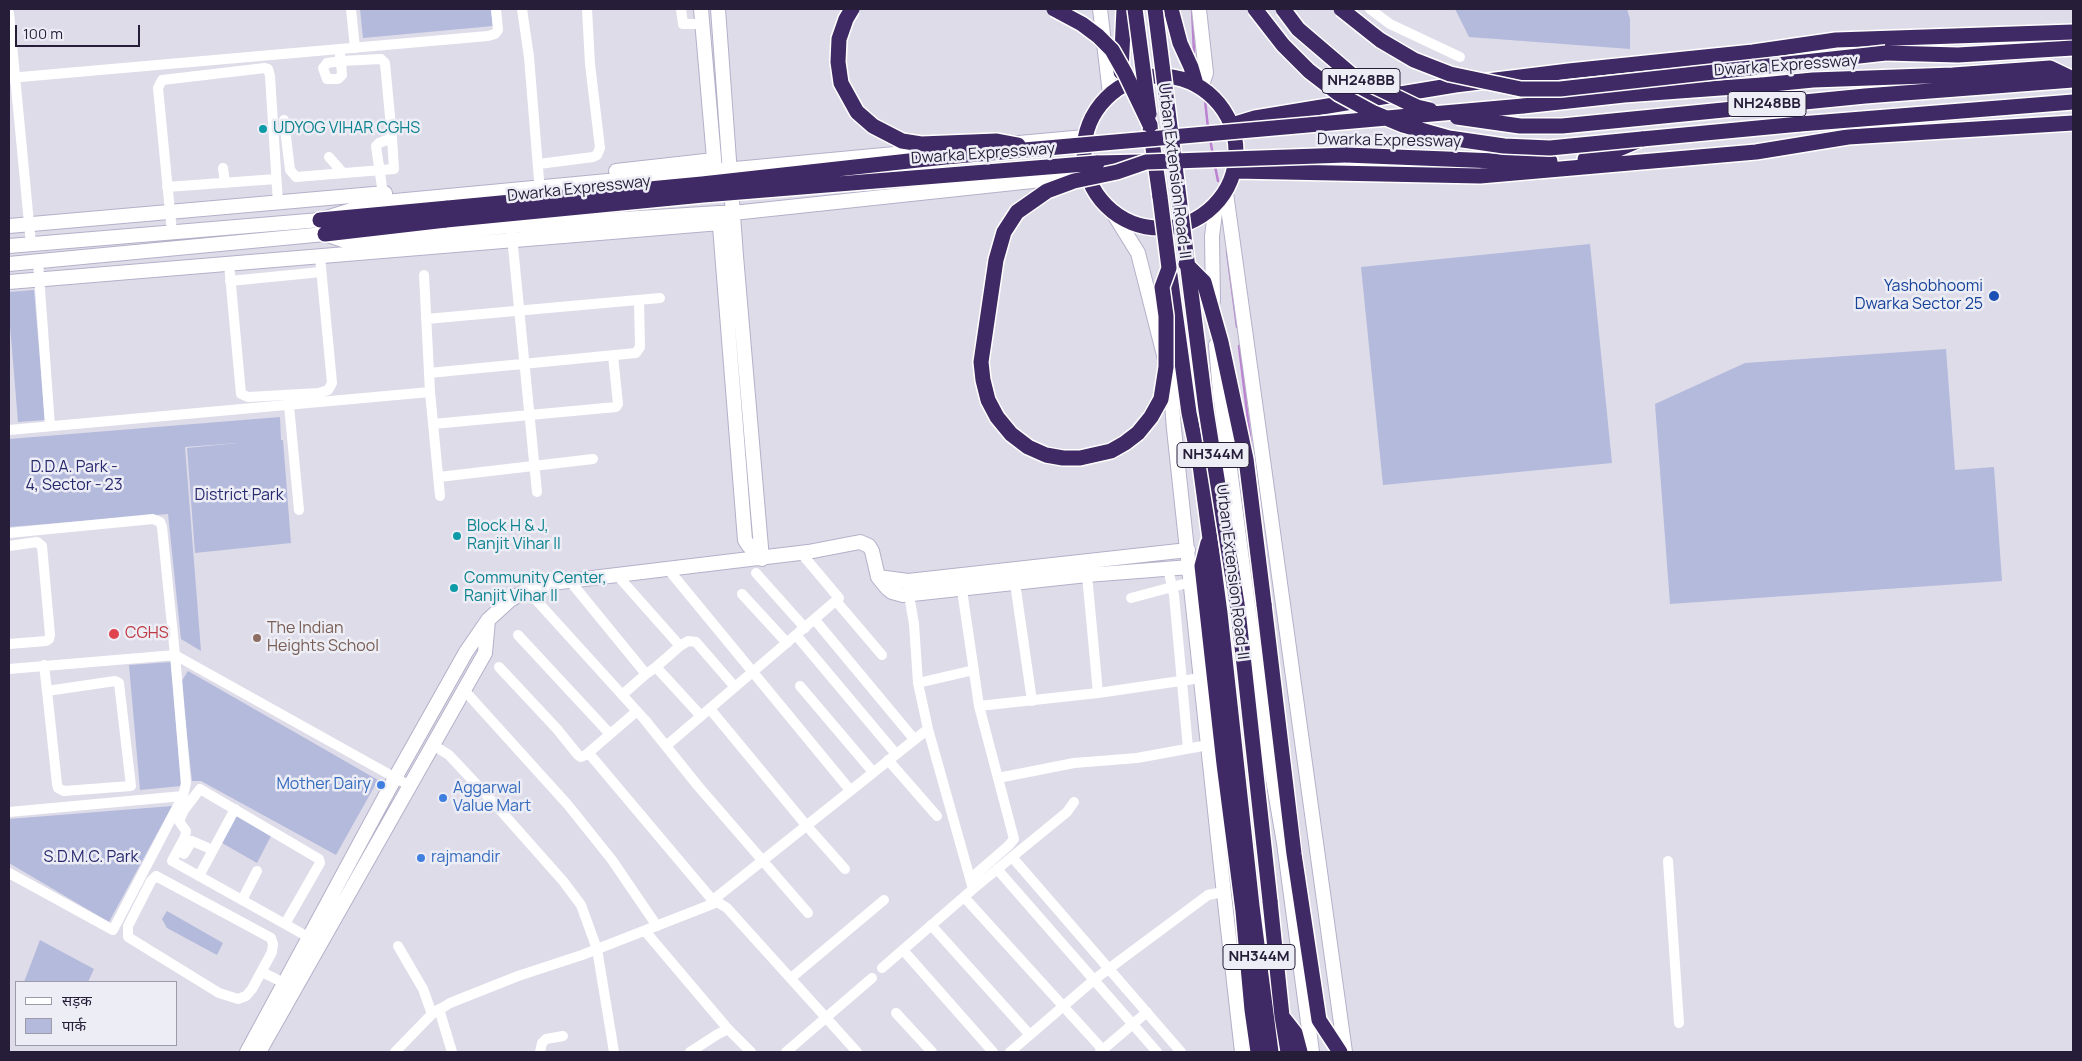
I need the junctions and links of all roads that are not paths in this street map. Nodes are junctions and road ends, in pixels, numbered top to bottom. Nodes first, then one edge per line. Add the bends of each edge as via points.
1 (351, 9) edge
2 (496, 9) edge
3 (522, 9) edge
4 (587, 9) edge
5 (680, 9) edge
6 (701, 9) edge
7 (718, 9) edge
8 (852, 9) edge
9 (1054, 9) edge
10 (1100, 9) edge
11 (1132, 9) edge
12 (1155, 9) edge
13 (1171, 9) edge
14 (1199, 9) edge
15 (1255, 9) edge
16 (1283, 9) edge
17 (1341, 9) edge
18 (1370, 9) edge
19 (9, 12) edge
20 (702, 24) junction
21 (2073, 32) edge
22 (355, 48) junction
23 (2073, 48) edge
24 (340, 49) junction
25 (1460, 57) dead end
26 (12, 78) edge
27 (2073, 80) edge
28 (1199, 86) junction
29 (1115, 90) junction
30 (2073, 102) edge
31 (284, 120) dead end
32 (2073, 123) edge
33 (1150, 125) junction
34 (1232, 125) junction
35 (1085, 137) junction
36 (392, 138) junction
37 (1642, 140) junction
38 (1032, 148) junction
39 (329, 157) dead end
40 (1146, 162) junction
41 (539, 164) junction
42 (715, 166) junction
43 (223, 168) dead end
44 (731, 169) junction
45 (379, 170) junction
46 (1235, 171) junction
47 (343, 173) junction
48 (1087, 175) junction
49 (276, 179) junction
50 (539, 180) junction
51 (225, 183) junction
52 (167, 187) junction
53 (1226, 193) junction
54 (382, 194) junction
55 (278, 203) junction
56 (1216, 205) junction
57 (1112, 211) junction
58 (169, 212) junction
59 (447, 214) junction
60 (724, 216) junction
61 (29, 224) junction
62 (9, 226) edge
63 (511, 226) junction
64 (323, 227) junction
65 (172, 232) junction
66 (513, 242) junction
67 (31, 244) junction
68 (9, 246) edge
69 (736, 256) junction
70 (320, 257) junction
71 (721, 257) junction
72 (38, 262) junction
73 (9, 264) edge
74 (229, 264) junction
75 (1186, 264) junction
76 (1169, 268) junction
77 (322, 272) junction
78 (424, 275) dead end
79 (40, 279) junction
80 (230, 281) junction
81 (9, 282) edge
82 (660, 298) dead end
83 (639, 300) junction
84 (520, 310) junction
85 (426, 319) junction
86 (613, 356) junction
87 (525, 363) junction
88 (429, 373) junction
89 (430, 392) junction
90 (289, 406) junction
91 (530, 414) junction
92 (433, 424) junction
93 (50, 426) junction
94 (9, 430) edge
95 (594, 459) dead end
96 (534, 466) junction
97 (439, 477) junction
98 (537, 492) dead end
99 (440, 496) dead end
100 (299, 510) dead end
101 (9, 533) edge
102 (1210, 536) junction
103 (9, 546) edge
104 (1188, 550) junction
105 (801, 553) junction
106 (762, 559) junction
107 (1190, 567) junction
108 (668, 569) junction
109 (1168, 569) junction
110 (756, 573) dead end
111 (617, 574) junction
112 (1087, 576) junction
113 (878, 577) junction
114 (570, 581) junction
115 (906, 581) junction
116 (1191, 582) junction
117 (1015, 583) junction
118 (1173, 587) junction
119 (527, 590) junction
120 (962, 590) junction
121 (742, 594) dead end
122 (910, 595) junction
123 (1131, 598) dead end
124 (836, 601) junction
125 (488, 620) junction
126 (815, 620) junction
127 (806, 628) junction
128 (518, 635) dead end
129 (796, 635) junction
130 (787, 643) junction
131 (9, 644) edge
132 (680, 646) junction
133 (175, 655) junction
134 (882, 655) dead end
135 (44, 666) junction
136 (656, 667) junction
137 (9, 668) edge
138 (500, 668) dead end
139 (974, 670) junction
140 (752, 671) junction
141 (646, 674) junction
142 (1201, 678) junction
143 (1183, 681) junction
144 (918, 683) junction
145 (800, 686) dead end
146 (735, 687) junction
147 (464, 690) junction
148 (46, 691) junction
149 (1098, 693) junction
150 (622, 695) junction
151 (1032, 701) junction
152 (979, 706) junction
153 (710, 709) junction
154 (637, 711) junction
155 (701, 716) junction
156 (928, 729) junction
157 (610, 734) junction
158 (914, 739) junction
159 (434, 745) junction
160 (1208, 745) junction
161 (666, 746) junction
162 (1188, 748) junction
163 (587, 754) junction
164 (892, 757) junction
165 (873, 772) junction
166 (395, 778) junction
167 (998, 778) junction
168 (410, 786) junction
169 (850, 790) junction
170 (183, 796) junction
171 (1074, 802) dead end
172 (235, 809) junction
173 (9, 812) edge
174 (937, 816) dead end
175 (806, 826) junction
176 (213, 850) junction
177 (1012, 857) junction
178 (762, 861) junction
179 (1668, 861) dead end
180 (178, 864) junction
181 (845, 869) dead end
182 (997, 869) junction
183 (257, 871) dead end
184 (9, 873) edge
185 (199, 876) junction
186 (971, 884) junction
187 (1223, 892) junction
188 (964, 897) junction
189 (242, 900) junction
190 (884, 900) dead end
191 (714, 901) junction
192 (808, 913) dead end
193 (285, 924) junction
194 (657, 926) junction
195 (931, 926) junction
196 (645, 930) junction
197 (308, 937) junction
198 (398, 946) dead end
199 (597, 949) junction
200 (903, 950) junction
201 (882, 968) dead end
202 (1109, 970) junction
203 (262, 972) junction
204 (791, 978) junction
205 (872, 978) dead end
206 (1095, 979) junction
207 (284, 983) junction
208 (1064, 1006) junction
209 (436, 1011) junction
210 (1147, 1012) junction
211 (896, 1014) dead end
212 (1282, 1016) junction
213 (826, 1017) junction
214 (1679, 1023) dead end
215 (1132, 1024) junction
216 (728, 1029) junction
217 (1030, 1035) junction
218 (563, 1036) dead end
219 (1102, 1051) edge
220 (247, 1052) edge
221 (259, 1052) edge
222 (394, 1052) edge
223 (452, 1052) edge
224 (540, 1052) edge
225 (614, 1052) edge
226 (690, 1052) edge
227 (751, 1052) edge
228 (786, 1052) edge
229 (857, 1052) edge
230 (932, 1052) edge
231 (993, 1052) edge
232 (1010, 1052) edge
233 (1157, 1052) edge
234 (1181, 1052) edge
235 (1242, 1052) edge
236 (1258, 1052) edge
237 (1272, 1052) edge
238 (1288, 1052) edge
239 (1300, 1052) edge
240 (1312, 1052) edge
241 (1340, 1052) edge
242 (1345, 1052) edge

1 - 22 street
2 - 22 street via 498,30 492,36
3 - 41 street
4 - 41 street via 600,148 593,157
5 - 20 street via 683,24
6 - 20 street
7 - 44 street
8 - 38 highway, bridge via 838,39 841,83 857,112 872,126 902,141 922,144 997,141
9 - 33 highway, bridge via 1082,24 1112,50
10 - 29 street
11 - 29 highway
11 - 33 highway, Urban Extension Road-II / NH344M, bridge
12 - 75 highway, Urban Extension Road-II / NH344M, bridge
13 - 28 highway via 1180,43
14 - 28 street via 1206,73
15 - 37 highway, Dwarka Expressway / NH248BB, bridge via 1308,71 1339,94 1403,125 1450,138 1504,146 1550,148
16 - 27 highway, Dwarka Expressway / NH248BB, bridge via 1324,54 1353,76 1383,92 1426,110 1520,126 1562,126 1788,102
17 - 23 highway, bridge via 1380,40 1414,60 1450,74 1521,89 1560,89 1886,52 1958,55
18 - 25 street via 1390,24
19 - 26 street
20 - 42 street
21 - 34 highway via 1836,40 1455,85
22 - 24 street
24 - 26 street
24 - 36 street via 341,61 384,60
26 - 61 street
27 - 38 highway, Dwarka Expressway, bridge via 2050,68 1813,80
28 - 29 highway via 1179,77 1159,75 1139,78
28 - 34 highway via 1224,109
29 - 35 highway via 1098,106
30 - 37 highway, Dwarka Expressway / NH248BB, bridge
31 - 47 street via 290,170 296,177
32 - 46 highway via 1848,137 1756,152 1480,176
33 - 76 highway, Urban Extension Road-II / NH344M, bridge
34 - 46 highway via 1237,148
35 - 44 street
35 - 48 highway
36 - 45 street via 376,146
36 - 45 street via 394,169
37 - 40 highway, Dwarka Expressway, bridge via 1595,159 1578,160 1496,161 1346,155
38 - 59 highway, Dwarka Expressway, bridge
39 - 47 street
40 - 59 highway, Dwarka Expressway, bridge via 996,170
40 - 76 highway, bridge via 1047,191 1017,212 1004,232 996,260 981,362 988,400 1011,434 1046,455 1080,458 1111,451 1138,433 1161,399 1166,367 1166,316 1162,287
41 - 50 street
42 - 44 street
42 - 50 street
42 - 60 street
42 - 64 street via 374,203
43 - 51 street
44 - 60 street
45 - 47 street
45 - 54 street
46 - 53 highway
48 - 57 highway via 1097,195
48 - 60 street
49 - 51 street
49 - 52 street via 270,76 265,68 162,80 159,83
49 - 55 street
50 - 54 street
51 - 52 street
52 - 58 street
53 - 56 highway
53 - 242 street
54 - 55 street
55 - 58 street
56 - 57 highway via 1203,216 1170,228 1151,228 1130,222
56 - 240 street via 1212,287 1220,393 1264,727 1284,843
57 - 104 street via 1138,253 1170,379
58 - 61 street
58 - 65 street
59 - 64 highway, Dwarka Expressway
60 - 63 street
60 - 66 street
60 - 69 street
60 - 71 street
61 - 62 street
61 - 67 street
63 - 64 street via 345,241
63 - 66 street
64 - 65 street
64 - 72 street
65 - 67 street
66 - 70 street
66 - 84 street
67 - 68 street
69 - 71 street
69 - 106 street
70 - 74 street
70 - 77 street
71 - 106 street via 745,540
72 - 73 street
72 - 79 street
74 - 79 street
74 - 80 street
75 - 212 highway, Urban Extension Road-II / NH344M, bridge via 1238,610
75 - 241 highway, bridge via 1204,282 1221,342 1246,459 1294,854 1319,1020
76 - 102 highway, Urban Extension Road-II / NH344M
77 - 80 street
77 - 80 street via 332,383 328,390 319,393 248,397 241,394
78 - 85 street
79 - 81 street
79 - 93 street
82 - 83 street
83 - 84 street
83 - 86 street via 639,350 633,354
84 - 85 street
84 - 87 street
85 - 88 street
86 - 87 street
86 - 91 street via 616,407
87 - 88 street
87 - 91 street
88 - 89 street
89 - 90 street
89 - 92 street
90 - 93 street
90 - 100 street
91 - 92 street
91 - 96 street
92 - 97 street
93 - 94 street
95 - 96 street
96 - 97 street
96 - 98 street
97 - 99 street
101 - 133 street via 157,520 162,527
102 - 236 highway via 1202,566
102 - 237 highway, Urban Extension Road-II / NH344M
103 - 131 street via 37,542 42,546 50,635 46,641
104 - 107 street
104 - 115 street
105 - 106 street
105 - 113 street via 865,543 872,551
105 - 124 street via 839,598
106 - 108 street
107 - 109 street
107 - 116 street
108 - 111 street
108 - 140 street
109 - 112 street
109 - 118 street
110 - 127 street
111 - 114 street
111 - 132 street
112 - 117 street
112 - 149 street
113 - 115 street
113 - 122 street via 892,592
114 - 119 street
114 - 141 street
115 - 122 street
116 - 118 street
116 - 142 street
117 - 120 street
117 - 151 street
118 - 123 street
118 - 143 street
119 - 125 street
119 - 150 street
120 - 122 street
120 - 139 street
121 - 130 street
122 - 144 street
124 - 126 street
124 - 134 street
125 - 147 street via 485,653
125 - 166 street via 466,652
126 - 127 street
126 - 158 street
127 - 129 street
128 - 157 street
129 - 130 street
129 - 164 street
130 - 140 street
132 - 136 street
132 - 146 street via 688,640 696,642
133 - 135 street
133 - 166 street
133 - 170 street via 186,783
135 - 137 street
135 - 148 street
136 - 141 street
136 - 155 street
138 - 163 street via 578,756
139 - 144 street
139 - 152 street
140 - 146 street
140 - 169 street
141 - 150 street
142 - 143 street
142 - 160 street
143 - 149 street
143 - 162 street
144 - 156 street
145 - 165 street
146 - 153 street
147 - 159 street
147 - 194 street via 568,805 612,860
148 - 148 street via 58,788 64,791 131,786 118,682
149 - 151 street
150 - 154 street
151 - 152 street
152 - 167 street
153 - 155 street
153 - 175 street
154 - 157 street
154 - 161 street
155 - 161 street
156 - 158 street
156 - 186 street
157 - 163 street
158 - 164 street
159 - 168 street
159 - 199 street via 449,756 563,880 581,905
160 - 162 street
160 - 187 street
161 - 178 street
162 - 167 street via 1137,758 1074,763
163 - 191 street
164 - 165 street
164 - 174 street
165 - 169 street
166 - 168 street
166 - 197 street
167 - 186 street via 1014,839
168 - 221 street
169 - 175 street
170 - 173 street
170 - 184 street via 113,930
171 - 177 street
172 - 176 street
172 - 180 street via 200,789 179,821 186,831 172,861
172 - 193 street via 319,859 320,863
175 - 178 street
175 - 181 street
176 - 180 street via 192,841
176 - 185 street
177 - 182 street
177 - 202 street
178 - 191 street
178 - 192 street
179 - 214 street
180 - 185 street
182 - 186 street
182 - 206 street
183 - 189 street
185 - 189 street
186 - 188 street
187 - 202 street via 1208,895
187 - 235 street
188 - 195 street
188 - 208 street
189 - 193 street
190 - 204 street
191 - 194 street
191 - 204 street via 727,908
193 - 197 street
194 - 196 street
195 - 200 street
195 - 217 street
196 - 199 street
196 - 216 street
197 - 207 street
198 - 209 street
199 - 209 street via 462,997
199 - 225 street
200 - 201 street
200 - 231 street
202 - 206 street
202 - 210 street
203 - 203 street via 246,996 229,998 130,939 128,926 154,878 159,877 271,938 272,952
203 - 207 street
204 - 213 street
205 - 213 street
206 - 208 street
206 - 215 street
207 - 220 street
208 - 217 street
208 - 219 street
209 - 222 street
209 - 223 street
210 - 215 street
210 - 234 street
211 - 230 street
212 - 238 highway, Urban Extension Road-II / NH344M
212 - 239 highway via 1295,1034
213 - 228 street
213 - 229 street
215 - 219 street
215 - 233 street
216 - 226 street
216 - 227 street
217 - 232 street
218 - 224 street via 546,1039

